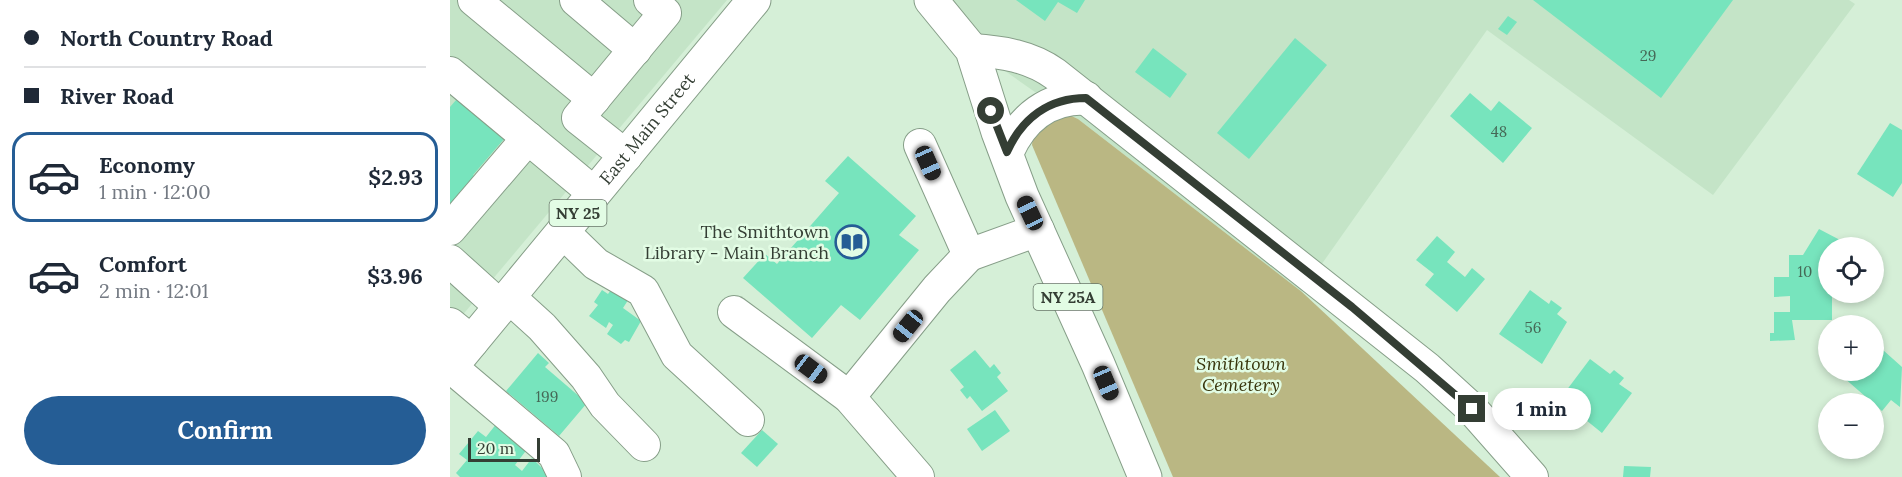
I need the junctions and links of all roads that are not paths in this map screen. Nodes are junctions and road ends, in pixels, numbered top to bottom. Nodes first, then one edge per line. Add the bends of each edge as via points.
1 (474, 0) edge
2 (576, 0) edge
3 (650, 0) edge
4 (754, 0) edge
5 (931, 0) edge
6 (635, 50) junction
7 (972, 50) junction
8 (454, 84) edge
9 (1086, 98) junction
10 (594, 99) junction
11 (528, 138) junction
12 (920, 145) dead end
13 (1007, 152) junction
14 (626, 156) junction
15 (594, 193) junction
16 (450, 229) edge
17 (1038, 230) junction
18 (563, 232) junction
19 (969, 255) junction
20 (450, 261) edge
21 (505, 302) junction
22 (734, 312) dead end
23 (461, 333) edge
24 (450, 367) edge
25 (849, 397) junction
26 (748, 420) dead end
27 (644, 445) dead end
28 (565, 477) edge
29 (918, 477) edge
30 (1145, 477) edge
31 (1532, 477) edge

1 - 10 street
2 - 6 street
3 - 6 street via 665,13
4 - 14 main road, East Main Street / NY 25
5 - 7 main road, NY 25A
6 - 10 street
7 - 9 street via 1012,53 1045,67
7 - 13 main road, NY 25A
8 - 11 street
9 - 13 main road via 1067,98 1048,105 1024,126
9 - 31 street via 1427,368 1472,409
10 - 14 street via 578,118
11 - 15 street
11 - 16 street
12 - 19 street
13 - 17 main road, NY 25A
14 - 15 main road, East Main Street / NY 25
15 - 18 main road, East Main Street / NY 25
17 - 19 street
17 - 30 main road, NY 25A
18 - 21 main road, East Main Street / NY 25
18 - 26 street via 596,264 643,291 677,356
19 - 25 street
20 - 21 street
21 - 23 main road, East Main Street / NY 25
21 - 27 street via 542,327 605,405
22 - 25 street
23 - 24 main road, East Main Street / NY 25
24 - 28 street via 554,454
25 - 29 street

